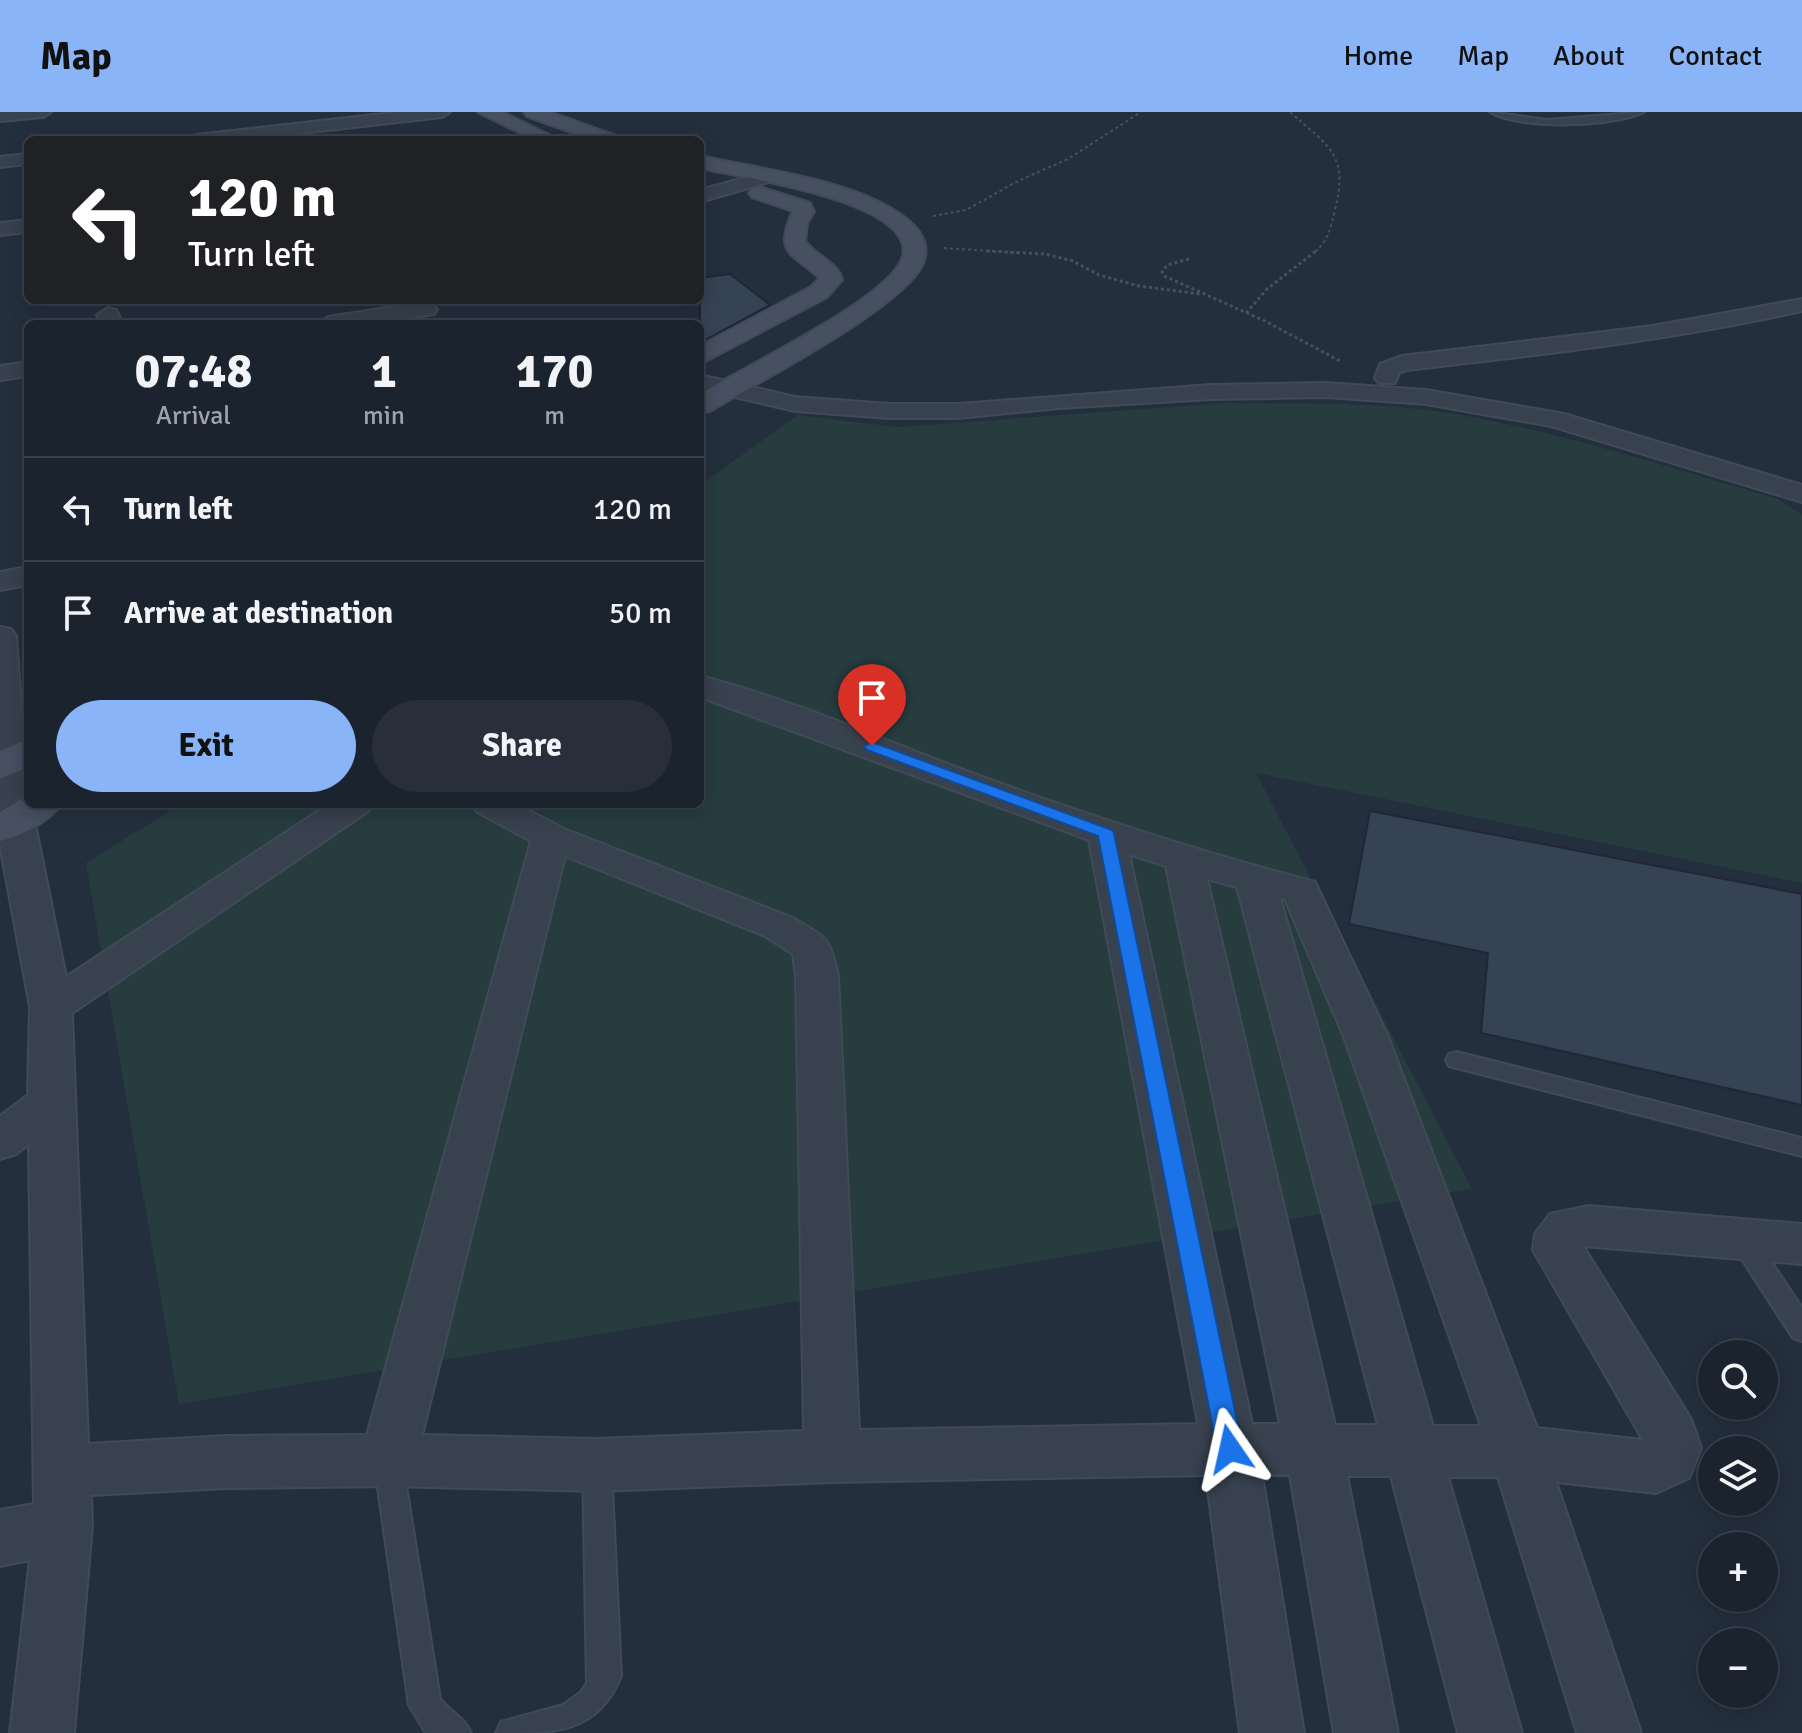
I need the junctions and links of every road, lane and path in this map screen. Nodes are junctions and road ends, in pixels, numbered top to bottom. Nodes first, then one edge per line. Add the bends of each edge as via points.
1 (442, 112) edge
2 (487, 112) edge
3 (533, 112) edge
4 (1141, 112) edge
5 (1290, 112) edge
6 (1494, 112) edge
7 (1640, 112) edge
8 (0, 116) edge
9 (43, 117) edge
10 (302, 134) edge
11 (203, 136) edge
12 (541, 136) edge
13 (599, 136) edge
14 (24, 159) edge
15 (0, 162) edge
16 (704, 163) edge
17 (766, 177) junction
18 (704, 180) edge
19 (734, 187) junction
20 (704, 195) edge
21 (870, 206) junction
22 (804, 212) junction
23 (894, 219) junction
24 (24, 226) edge
25 (0, 229) edge
26 (915, 248) junction
27 (1189, 259) dead end
28 (1200, 294) junction
29 (1802, 305) edge
30 (428, 311) edge
31 (1246, 313) junction
32 (359, 320) edge
33 (704, 354) edge
34 (24, 370) edge
35 (0, 373) edge
36 (1378, 378) junction
37 (704, 382) edge
38 (736, 382) junction
39 (704, 402) edge
40 (1802, 473) edge
41 (1802, 494) edge
42 (24, 577) edge
43 (0, 581) edge
44 (0, 636) edge
45 (704, 687) edge
46 (13, 760) edge
47 (348, 808) edge
48 (497, 808) edge
49 (18, 818) edge
50 (1106, 833) junction
51 (551, 837) junction
52 (1183, 858) junction
53 (1255, 880) junction
54 (51, 1007) junction
55 (1457, 1060) dead end
56 (51, 1102) junction
57 (0, 1141) edge
58 (1802, 1147) edge
59 (1742, 1238) junction
60 (1802, 1244) edge
61 (1802, 1330) edge
62 (1230, 1449) junction
63 (1410, 1450) junction
64 (1314, 1452) junction
65 (1518, 1452) junction
66 (832, 1456) junction
67 (388, 1460) junction
68 (597, 1465) junction
69 (63, 1499) junction
70 (0, 1538) edge
71 (42, 1733) edge
72 (455, 1733) edge
73 (512, 1733) edge
74 (1272, 1733) edge
75 (1366, 1733) edge
76 (1490, 1733) edge
77 (1609, 1733) edge

1 - 10 street
2 - 12 street
3 - 13 street
4 - 23 path via 1068,159 966,210
5 - 31 path via 1340,164 1340,189 1327,242 1267,289
6 - 7 lane via 1555,123
8 - 9 street
10 - 11 street
14 - 15 street
16 - 17 street
17 - 19 street
17 - 21 street
18 - 19 street
19 - 20 street
19 - 22 street via 797,203
21 - 22 street via 833,204
21 - 23 street
22 - 33 street via 792,237 799,250 831,275 828,286
23 - 26 street
24 - 25 street
26 - 28 path via 1045,254 1151,289
26 - 38 street via 912,265 880,298
27 - 28 path via 1167,265 1162,272
28 - 31 path
29 - 36 street via 1583,342 1402,363
30 - 32 street
31 - 36 path
34 - 35 street
36 - 38 street via 1174,377 910,396
36 - 40 street via 1545,400
37 - 38 street
38 - 39 street
38 - 41 street via 795,404 923,412 1186,393 1393,394 1555,419
42 - 43 street
44 - 46 street
45 - 50 street
46 - 49 street
47 - 54 street
48 - 51 street
49 - 54 street
50 - 52 street
50 - 62 street
51 - 66 street via 779,927 812,948
51 - 67 street
52 - 53 street
52 - 64 street
53 - 63 street
53 - 65 street via 1301,891 1312,910 1366,1037
54 - 56 street
55 - 58 lane
56 - 57 street
56 - 69 street
59 - 60 street
59 - 61 lane
59 - 65 street via 1589,1226 1560,1234 1558,1250 1675,1448 1673,1458 1656,1467
62 - 64 street
62 - 66 street
62 - 74 street
63 - 64 street
63 - 65 street
63 - 76 street
64 - 75 street
65 - 77 street
66 - 68 street
67 - 68 street
67 - 69 street via 226,1462
67 - 72 lane via 425,1705 439,1724
68 - 73 lane via 602,1691 593,1705 572,1719
69 - 70 street
69 - 71 street

